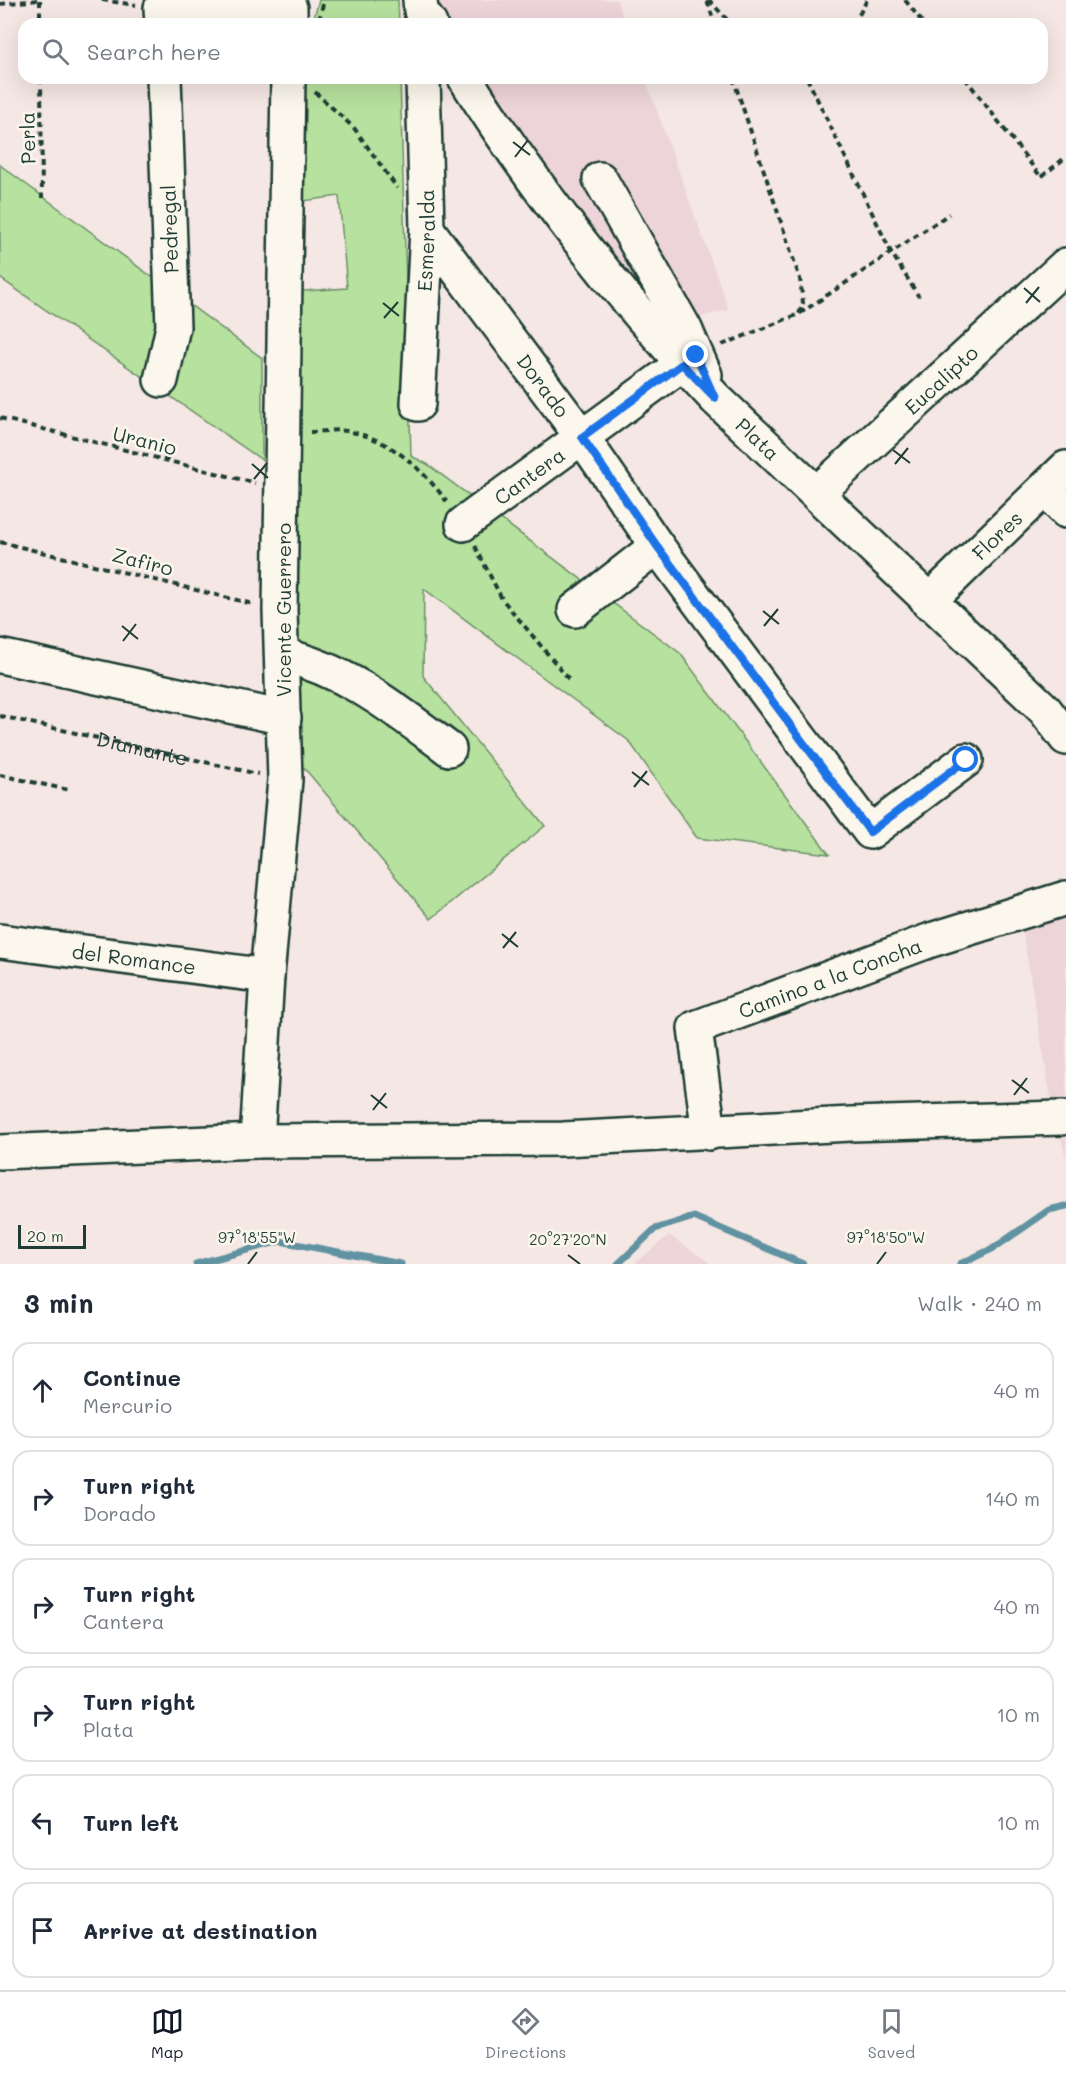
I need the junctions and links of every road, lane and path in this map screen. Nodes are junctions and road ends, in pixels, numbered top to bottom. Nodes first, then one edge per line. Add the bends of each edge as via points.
1 (39, 0) edge
2 (102, 0) edge
3 (324, 0) edge
4 (708, 0) edge
5 (867, 0) edge
6 (905, 0) edge
7 (0, 4) edge
8 (162, 16) edge
9 (40, 18) edge
10 (254, 18) edge
11 (301, 18) edge
12 (713, 18) edge
13 (725, 18) edge
14 (858, 18) edge
15 (919, 18) edge
16 (41, 84) edge
17 (164, 84) edge
18 (288, 84) edge
19 (306, 84) edge
20 (423, 84) edge
21 (469, 84) edge
22 (735, 84) edge
23 (810, 84) edge
24 (970, 84) edge
25 (1066, 157) edge
26 (600, 179) dead end
27 (400, 192) dead end
28 (42, 198) dead end
29 (949, 214) dead end
30 (427, 229) junction
31 (891, 252) junction
32 (1066, 265) edge
33 (920, 297) dead end
34 (800, 314) junction
35 (689, 359) junction
36 (161, 380) dead end
37 (418, 404) dead end
38 (0, 418) edge
39 (582, 437) junction
40 (1059, 489) edge
41 (283, 490) junction
42 (817, 493) junction
43 (464, 524) dead end
44 (0, 542) edge
45 (657, 546) junction
46 (928, 602) junction
47 (280, 610) junction
48 (575, 610) dead end
49 (0, 656) edge
50 (282, 656) junction
51 (0, 716) edge
52 (284, 718) junction
53 (1066, 738) edge
54 (448, 749) dead end
55 (966, 760) dead end
56 (0, 775) edge
57 (285, 780) junction
58 (69, 790) dead end
59 (1066, 898) edge
60 (0, 941) edge
61 (267, 976) junction
62 (1062, 1118) dead end
63 (710, 1133) junction
64 (257, 1141) junction
65 (0, 1152) edge

1 - 7 path
1 - 9 path
2 - 8 path
3 - 11 path
4 - 12 path
4 - 13 path
5 - 14 path
6 - 15 path
8 - 10 street
16 - 28 path, Perla
17 - 36 street, Pedregal via 173,327
18 - 41 street, Vicente Guerrero
19 - 27 path via 354,128
20 - 30 street, Esmeralda
21 - 35 street, Plata via 566,224
22 - 34 path via 800,279
23 - 31 path
24 - 25 path via 1041,177
26 - 35 street via 685,329
29 - 31 path
30 - 37 street, Esmeralda
30 - 39 street, Dorado
31 - 33 path
31 - 34 path
32 - 42 street, Eucalipto
34 - 35 path
35 - 39 street, Cantera
35 - 42 street, Plata via 715,398
38 - 41 path, Uranio
39 - 43 street, Cantera
39 - 45 street, Dorado
40 - 46 street, Flores
41 - 47 street, Vicente Guerrero
42 - 46 street, Plata
44 - 47 path, Zafiro
45 - 48 street
45 - 55 street, Dorado via 870,832
46 - 53 street, Plata via 1045,710
47 - 50 street, Vicente Guerrero
49 - 52 street
50 - 52 street, Vicente Guerrero
50 - 54 street via 312,662 373,692
51 - 57 path, Diamante
52 - 57 street, Vicente Guerrero
56 - 58 path
57 - 61 street, Vicente Guerrero
59 - 63 street, Camino a la Concha via 931,940 695,1028
60 - 61 street, del Romance
61 - 64 street, Vicente Guerrero
62 - 63 street
63 - 64 street via 563,1139
64 - 65 street

